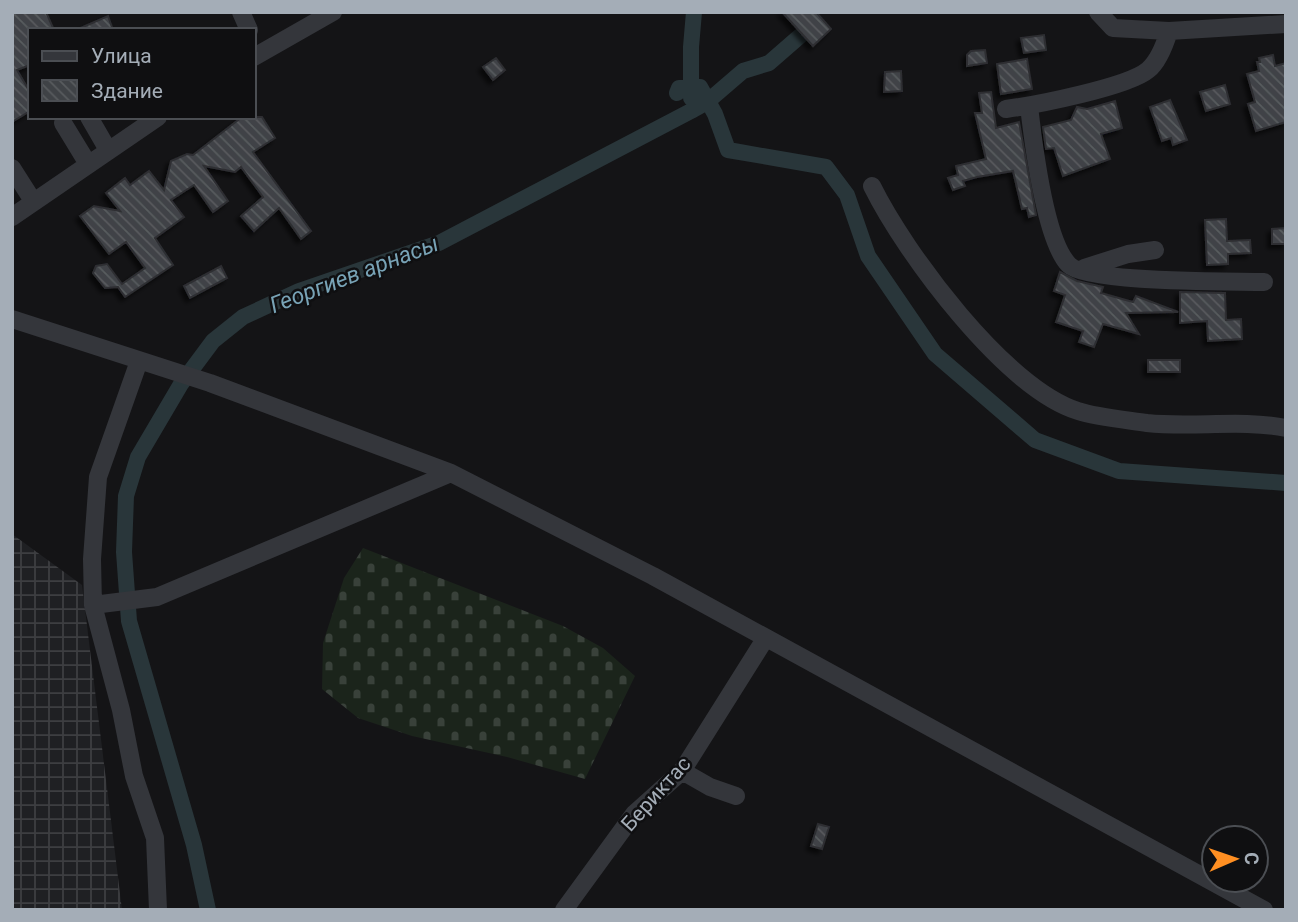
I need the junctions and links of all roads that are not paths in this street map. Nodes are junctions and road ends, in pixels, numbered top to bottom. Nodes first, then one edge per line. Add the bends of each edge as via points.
1 (241, 12) edge
2 (333, 12) edge
3 (1098, 12) edge
4 (1286, 24) edge
5 (249, 28) edge
6 (1169, 31) junction
7 (257, 49) edge
8 (1029, 106) junction
9 (1006, 109) dead end
10 (90, 119) edge
11 (155, 119) edge
12 (63, 123) dead end
13 (108, 150) junction
14 (88, 164) junction
15 (12, 168) edge
16 (873, 186) dead end
17 (33, 201) junction
18 (12, 217) edge
19 (1155, 250) dead end
20 (1074, 268) junction
21 (1264, 282) dead end
22 (13, 319) edge
23 (148, 363) junction
24 (1286, 428) edge
25 (451, 473) junction
26 (97, 604) junction
27 (765, 639) junction
28 (682, 771) junction
29 (736, 796) dead end
30 (158, 910) edge
31 (564, 910) edge
32 (1264, 910) edge

1 - 5 street
2 - 7 street
3 - 6 street via 1113,29
4 - 6 street
6 - 8 street via 1149,69 1128,80
8 - 9 street
8 - 20 street via 1045,202 1061,255
10 - 13 street
11 - 13 street
12 - 14 street
13 - 14 street
14 - 17 street
15 - 17 street
16 - 24 street via 884,210 947,301 1037,390 1078,411 1148,423
17 - 18 street
19 - 20 street
20 - 21 street via 1103,275
22 - 23 street
23 - 25 street
23 - 26 street via 98,477 92,559
25 - 26 street via 157,597
25 - 27 street via 608,552
26 - 30 street via 134,776 155,838
27 - 28 street, Бериктас
27 - 32 street
28 - 29 street
28 - 31 street, Бериктас via 634,814

